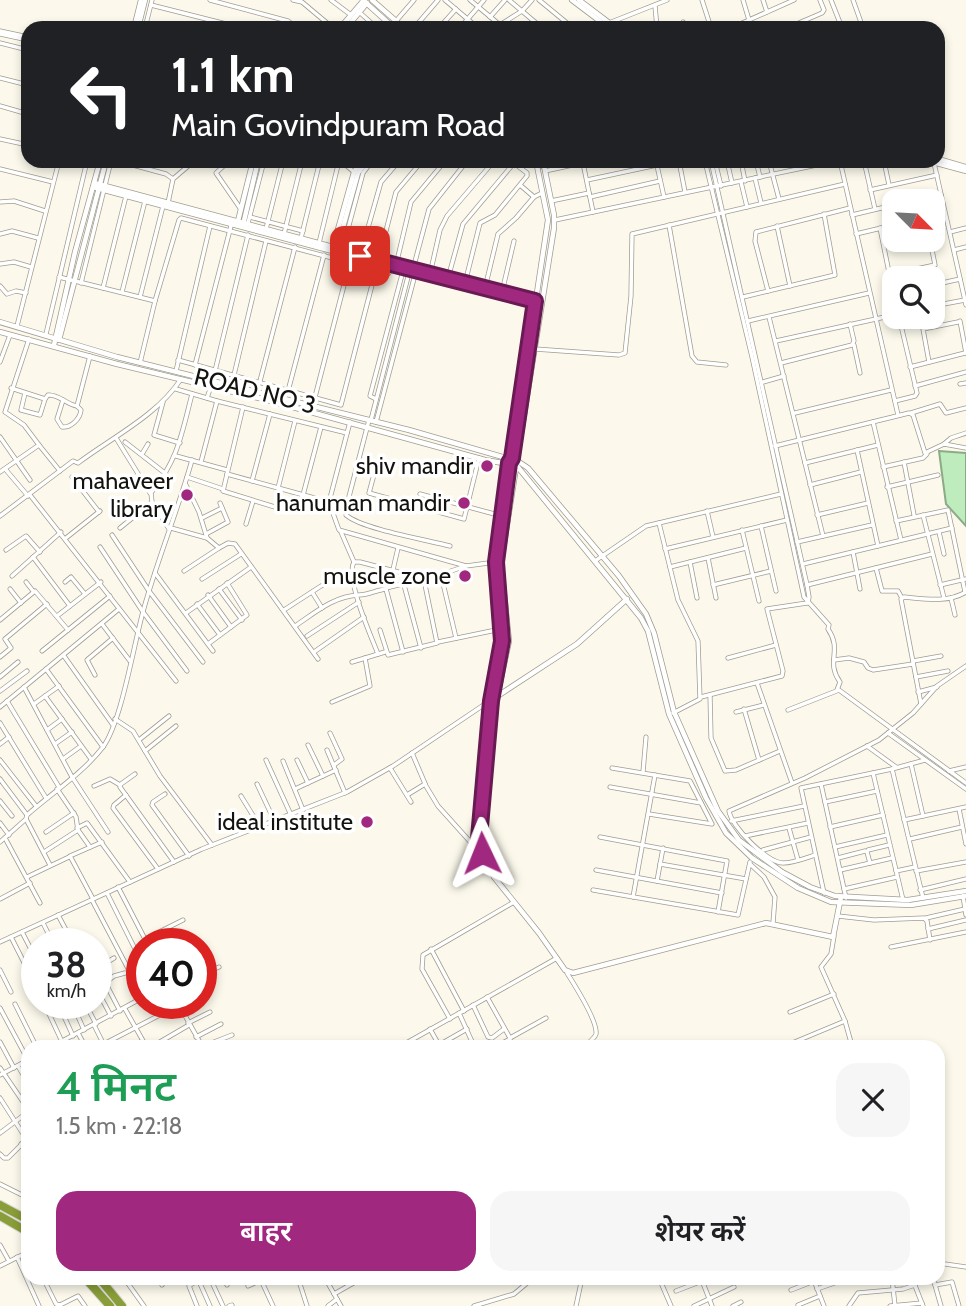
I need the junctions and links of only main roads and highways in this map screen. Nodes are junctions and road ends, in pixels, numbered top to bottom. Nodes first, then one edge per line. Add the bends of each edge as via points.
1 (0, 1205) edge
2 (0, 1216) edge
3 (21, 1216) edge
4 (21, 1228) edge
5 (91, 1285) edge
6 (105, 1285) edge
7 (110, 1306) edge
8 (122, 1306) edge

1 - 3 highway
2 - 4 highway
5 - 7 highway
6 - 8 highway

